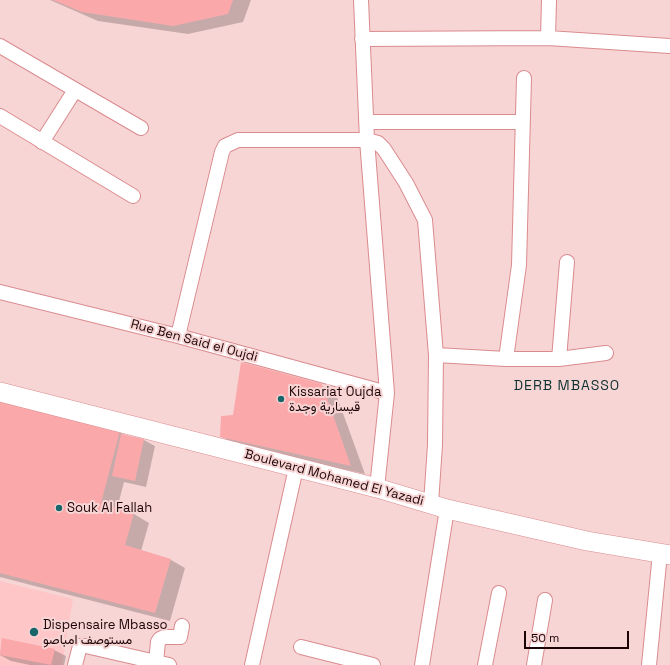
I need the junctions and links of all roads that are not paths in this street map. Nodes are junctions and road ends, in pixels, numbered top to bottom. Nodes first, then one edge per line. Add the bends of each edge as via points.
1 (361, 0) edge
2 (549, 0) edge
3 (548, 38) junction
4 (362, 39) junction
5 (0, 46) edge
6 (670, 46) edge
7 (524, 78) dead end
8 (75, 90) junction
9 (0, 116) edge
10 (367, 122) junction
11 (522, 122) junction
12 (141, 128) dead end
13 (367, 140) junction
14 (42, 142) junction
15 (133, 196) dead end
16 (567, 262) dead end
17 (0, 292) edge
18 (178, 336) junction
19 (606, 353) dead end
20 (436, 355) junction
21 (506, 360) junction
22 (560, 360) junction
23 (0, 392) edge
24 (386, 392) junction
25 (296, 468) junction
26 (377, 488) junction
27 (439, 506) junction
28 (665, 554) edge
29 (499, 593) dead end
30 (545, 600) dead end
31 (182, 626) dead end
32 (301, 647) dead end
33 (163, 664) edge
34 (75, 665) edge
35 (252, 665) edge
36 (373, 665) edge
37 (422, 665) edge
38 (485, 665) edge
39 (534, 665) edge
40 (648, 665) edge

1 - 4 street
2 - 3 street
3 - 4 street
3 - 6 street
4 - 10 street
5 - 8 street
7 - 11 street
8 - 12 street
8 - 14 street
9 - 14 street
10 - 11 street
10 - 13 street
11 - 21 street via 519,265
13 - 18 street via 238,140 225,146
13 - 20 street via 378,143 384,149 417,202 425,220
13 - 24 street
14 - 15 street
16 - 22 street
17 - 18 street, Rue Ben Said el Oujdi
18 - 24 street, Rue Ben Said el Oujdi
19 - 22 street
20 - 21 street
20 - 27 street via 435,445
21 - 22 street
23 - 25 street, Boulevard Mohamed El Yazadi
24 - 26 street
25 - 26 street, Boulevard Mohamed El Yazadi
25 - 35 street
26 - 27 street, Boulevard Mohamed El Yazadi
27 - 28 street, Boulevard Mohamed El Yazadi via 587,541
27 - 37 street
28 - 40 street
29 - 38 street
30 - 39 street
31 - 33 street via 180,637 164,637 158,642
32 - 36 street
33 - 34 street via 80,646

